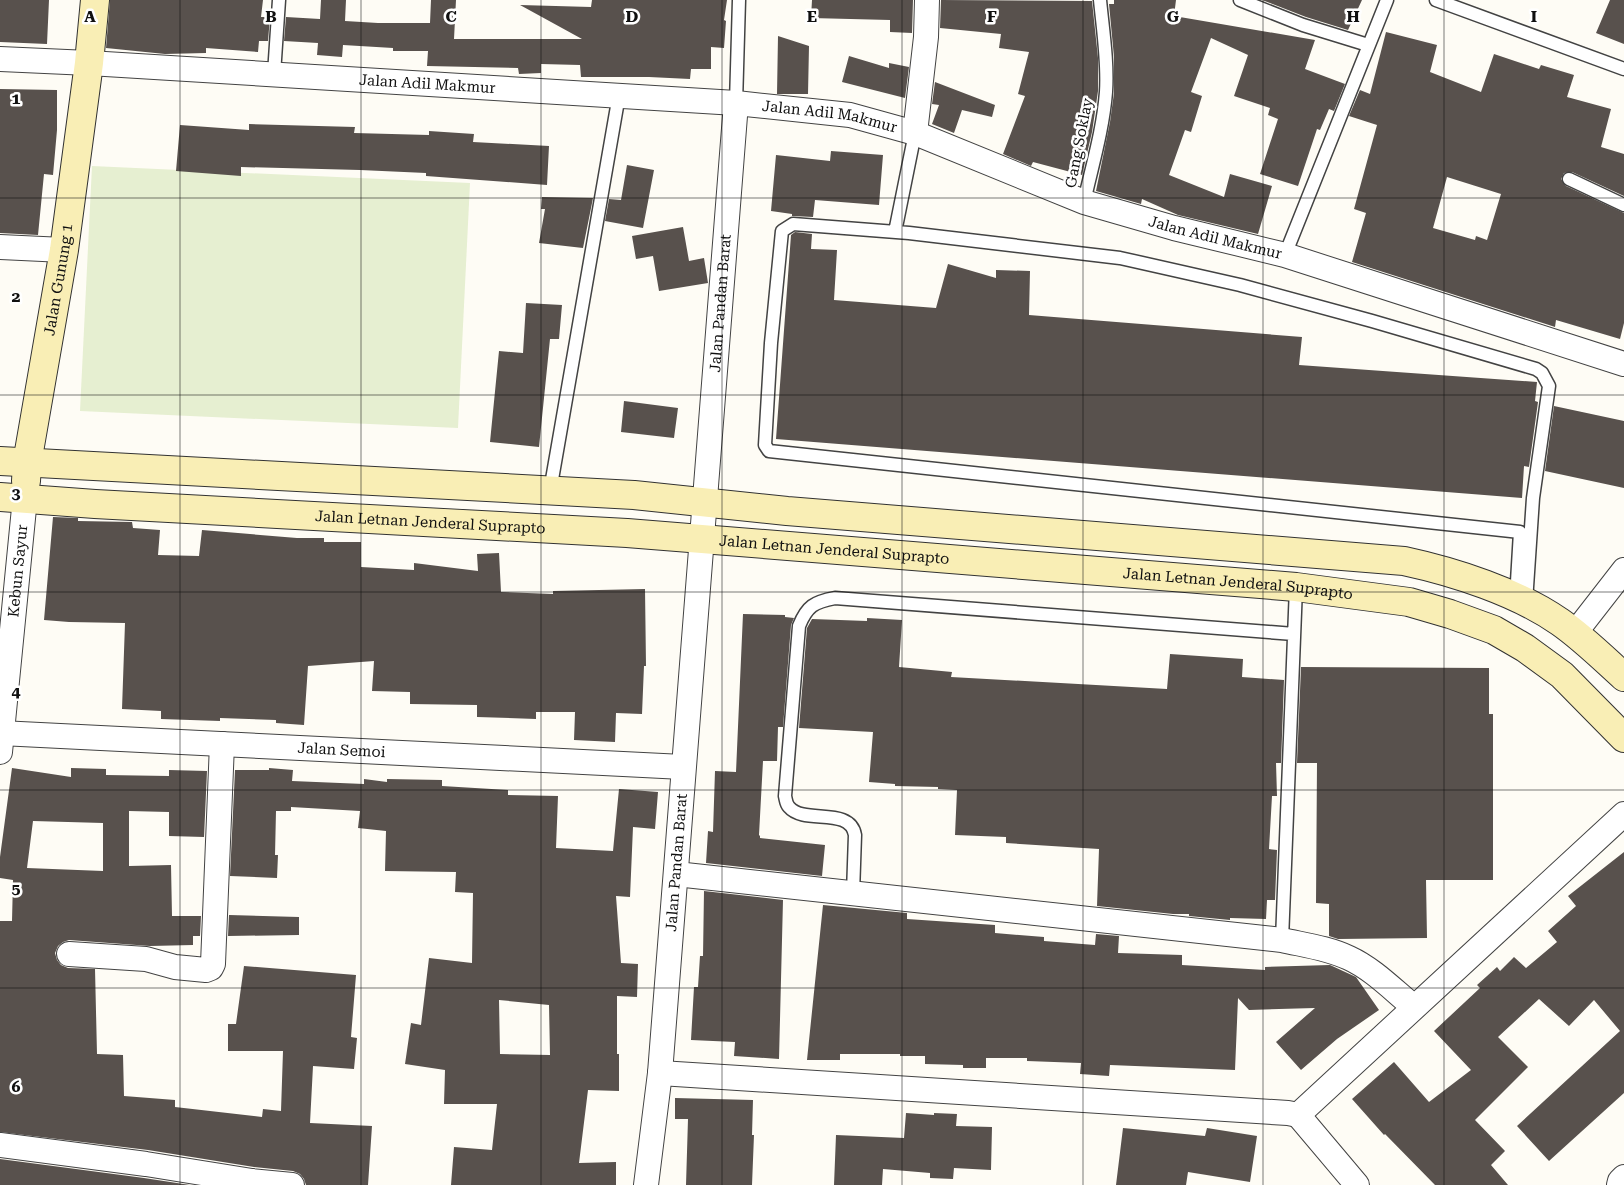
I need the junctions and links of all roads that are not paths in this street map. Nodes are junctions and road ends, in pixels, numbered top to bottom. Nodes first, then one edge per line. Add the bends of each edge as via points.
1 (95, 0) edge
2 (279, 0) edge
3 (739, 0) edge
4 (927, 0) edge
5 (1100, 0) edge
6 (1240, 0) edge
7 (1387, 0) edge
8 (1436, 0) edge
9 (1368, 46) junction
10 (0, 59) edge
11 (89, 63) junction
12 (1624, 69) edge
13 (274, 74) junction
14 (619, 96) junction
15 (736, 103) junction
16 (915, 133) junction
17 (1569, 179) dead end
18 (1084, 202) junction
19 (1624, 205) edge
20 (895, 232) junction
21 (0, 247) edge
22 (64, 250) junction
23 (1285, 255) junction
24 (1624, 364) edge
25 (0, 461) edge
26 (27, 463) junction
27 (550, 491) junction
28 (13, 497) edge
29 (704, 503) junction
30 (1525, 533) junction
31 (702, 539) junction
32 (1624, 570) edge
33 (1296, 587) junction
34 (1521, 600) junction
35 (1575, 633) junction
36 (1294, 634) junction
37 (1624, 677) edge
38 (1624, 738) edge
39 (1, 739) edge
40 (222, 744) junction
41 (683, 767) junction
42 (1624, 814) edge
43 (676, 874) junction
44 (853, 893) junction
45 (1282, 940) junction
46 (69, 954) dead end
47 (1414, 1007) junction
48 (660, 1072) junction
49 (1298, 1115) junction
50 (0, 1145) edge
51 (1624, 1177) edge
52 (1345, 1181) edge
53 (292, 1185) edge
54 (646, 1185) edge
55 (1619, 1185) edge

1 - 11 main road, Jalan Gunung 1
2 - 13 lane
3 - 15 lane
4 - 16 street
5 - 18 lane, Gang Soklay via 1106,91 1098,146
6 - 9 lane
7 - 9 lane
8 - 12 lane
9 - 23 lane
10 - 11 street, Jalan Adil Makmur
11 - 13 street, Jalan Adil Makmur
11 - 22 main road, Jalan Gunung 1
13 - 14 street, Jalan Adil Makmur
14 - 15 street, Jalan Adil Makmur
14 - 27 lane
15 - 16 street, Jalan Adil Makmur via 850,115
15 - 29 street, Jalan Pandan Barat
16 - 18 street, Jalan Adil Makmur
16 - 20 lane
17 - 19 lane
18 - 23 street, Jalan Adil Makmur
20 - 30 lane via 1120,258 1168,268 1372,321 1536,369 1549,386
20 - 30 lane via 793,224 782,231 765,445 769,452
21 - 22 street
22 - 26 main road, Jalan Gunung 1
23 - 24 street, Jalan Adil Makmur
25 - 26 main road
26 - 27 main road
26 - 28 main road, Jalan Gunung 1
27 - 29 main road
28 - 31 main road, Jalan Letnan Jenderal Suprapto
28 - 39 street, Kebun Sayur
29 - 31 street, Jalan Pandan Barat
29 - 34 main road via 1404,560 1438,568
30 - 34 lane
31 - 33 main road, Jalan Letnan Jenderal Suprapto
31 - 41 street, Jalan Pandan Barat
32 - 35 street
33 - 36 lane
33 - 38 main road, Jalan Letnan Jenderal Suprapto via 1409,602 1494,630 1526,648 1562,675
34 - 35 main road
35 - 37 main road
36 - 44 lane via 835,598 811,605 799,626 785,796 790,808 797,813 844,820 852,826 855,835
36 - 45 lane
39 - 40 street, Jalan Semoi
40 - 41 street, Jalan Semoi
40 - 46 street via 211,968 175,966 146,959
41 - 43 street, Jalan Pandan Barat
42 - 47 street
43 - 44 street
43 - 48 street, Jalan Pandan Barat
44 - 45 street
45 - 47 street via 1326,949 1348,958 1365,967
47 - 49 street
48 - 49 street
48 - 54 street, Jalan Pandan Barat
49 - 52 street
50 - 53 street
51 - 55 street

